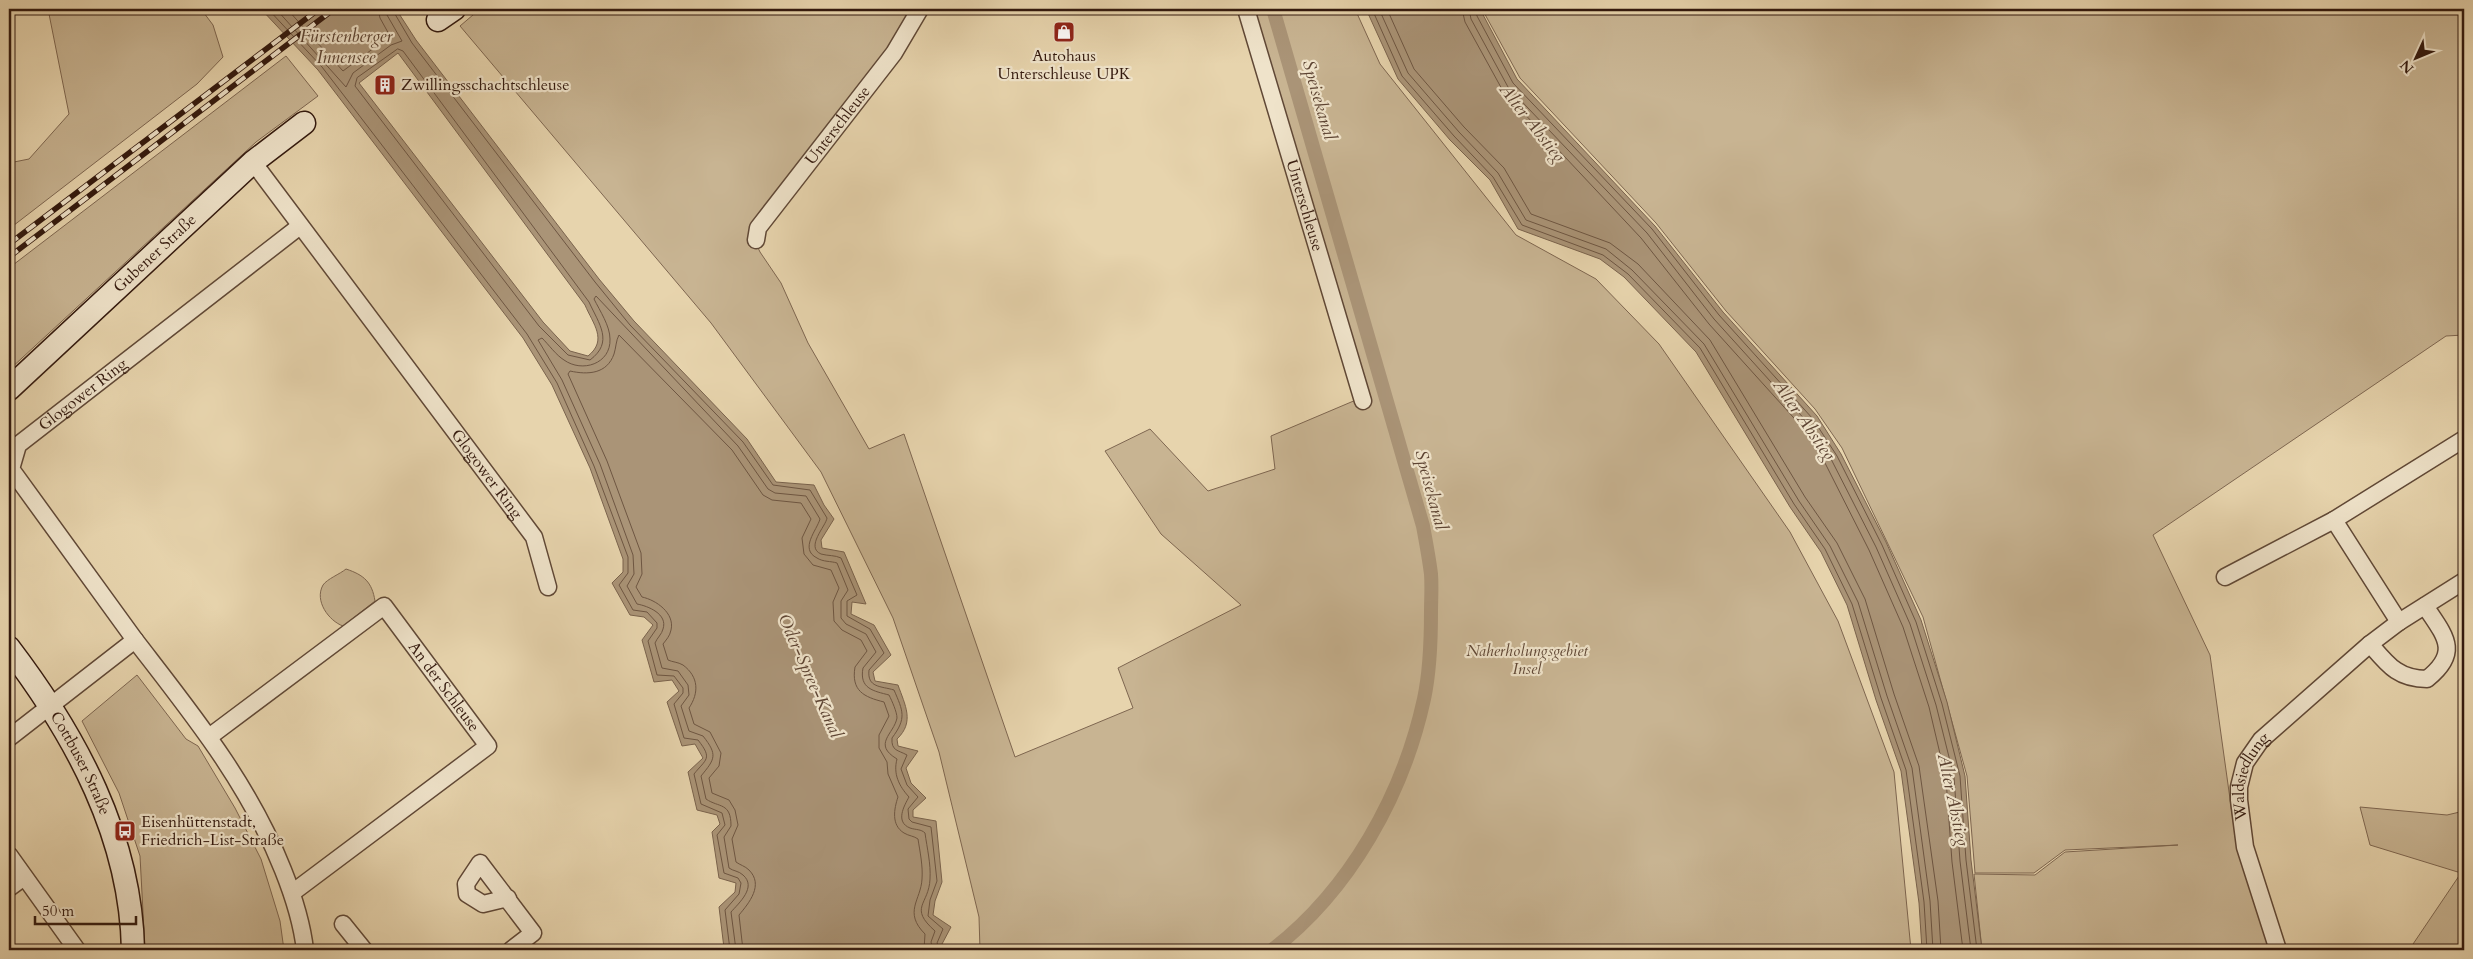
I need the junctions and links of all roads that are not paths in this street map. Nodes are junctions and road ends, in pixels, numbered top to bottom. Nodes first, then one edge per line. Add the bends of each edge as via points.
1 (920, 9) edge
2 (1246, 9) edge
3 (304, 123) dead end
4 (253, 162) junction
5 (300, 226) junction
6 (756, 240) dead end
7 (9, 389) edge
8 (1363, 401) dead end
9 (2464, 439) edge
10 (2334, 520) junction
11 (2225, 578) dead end
12 (2464, 581) edge
13 (548, 587) dead end
14 (2425, 606) junction
15 (2399, 622) junction
16 (135, 640) junction
17 (2370, 644) junction
18 (9, 648) edge
19 (51, 706) junction
20 (209, 737) junction
21 (9, 738) edge
22 (9, 856) edge
23 (24, 876) junction
24 (9, 888) edge
25 (292, 893) junction
26 (508, 898) dead end
27 (343, 924) dead end
28 (77, 950) edge
29 (133, 950) edge
30 (305, 950) edge
31 (364, 950) edge
32 (511, 950) edge
33 (2278, 950) edge

1 - 6 street, Unterschleuse via 894,53 758,228
2 - 8 street, Unterschleuse
3 - 4 main road, Gubener Straße
4 - 5 street, Glogower Ring
4 - 7 main road, Gubener Straße
5 - 13 street, Glogower Ring via 534,537
5 - 16 street, Glogower Ring via 18,445 11,469
9 - 10 street
10 - 11 street
10 - 15 street
12 - 14 street, Waldsiedlung
14 - 15 street, Waldsiedlung
14 - 17 street via 2448,646 2443,664 2427,679 2412,679 2399,673
15 - 17 street, Waldsiedlung
16 - 19 street
16 - 20 street
17 - 33 street, Waldsiedlung via 2262,740 2245,763 2239,800 2244,847
18 - 19 main road, Cottbuser Straße
19 - 21 street
19 - 29 main road, Cottbuser Straße via 81,758 126,872
20 - 25 street via 248,795 270,836
20 - 25 street, An der Schleuse via 384,606 488,746
22 - 23 street
23 - 24 street
23 - 28 street
25 - 30 street
26 - 32 street via 534,933
27 - 31 street

